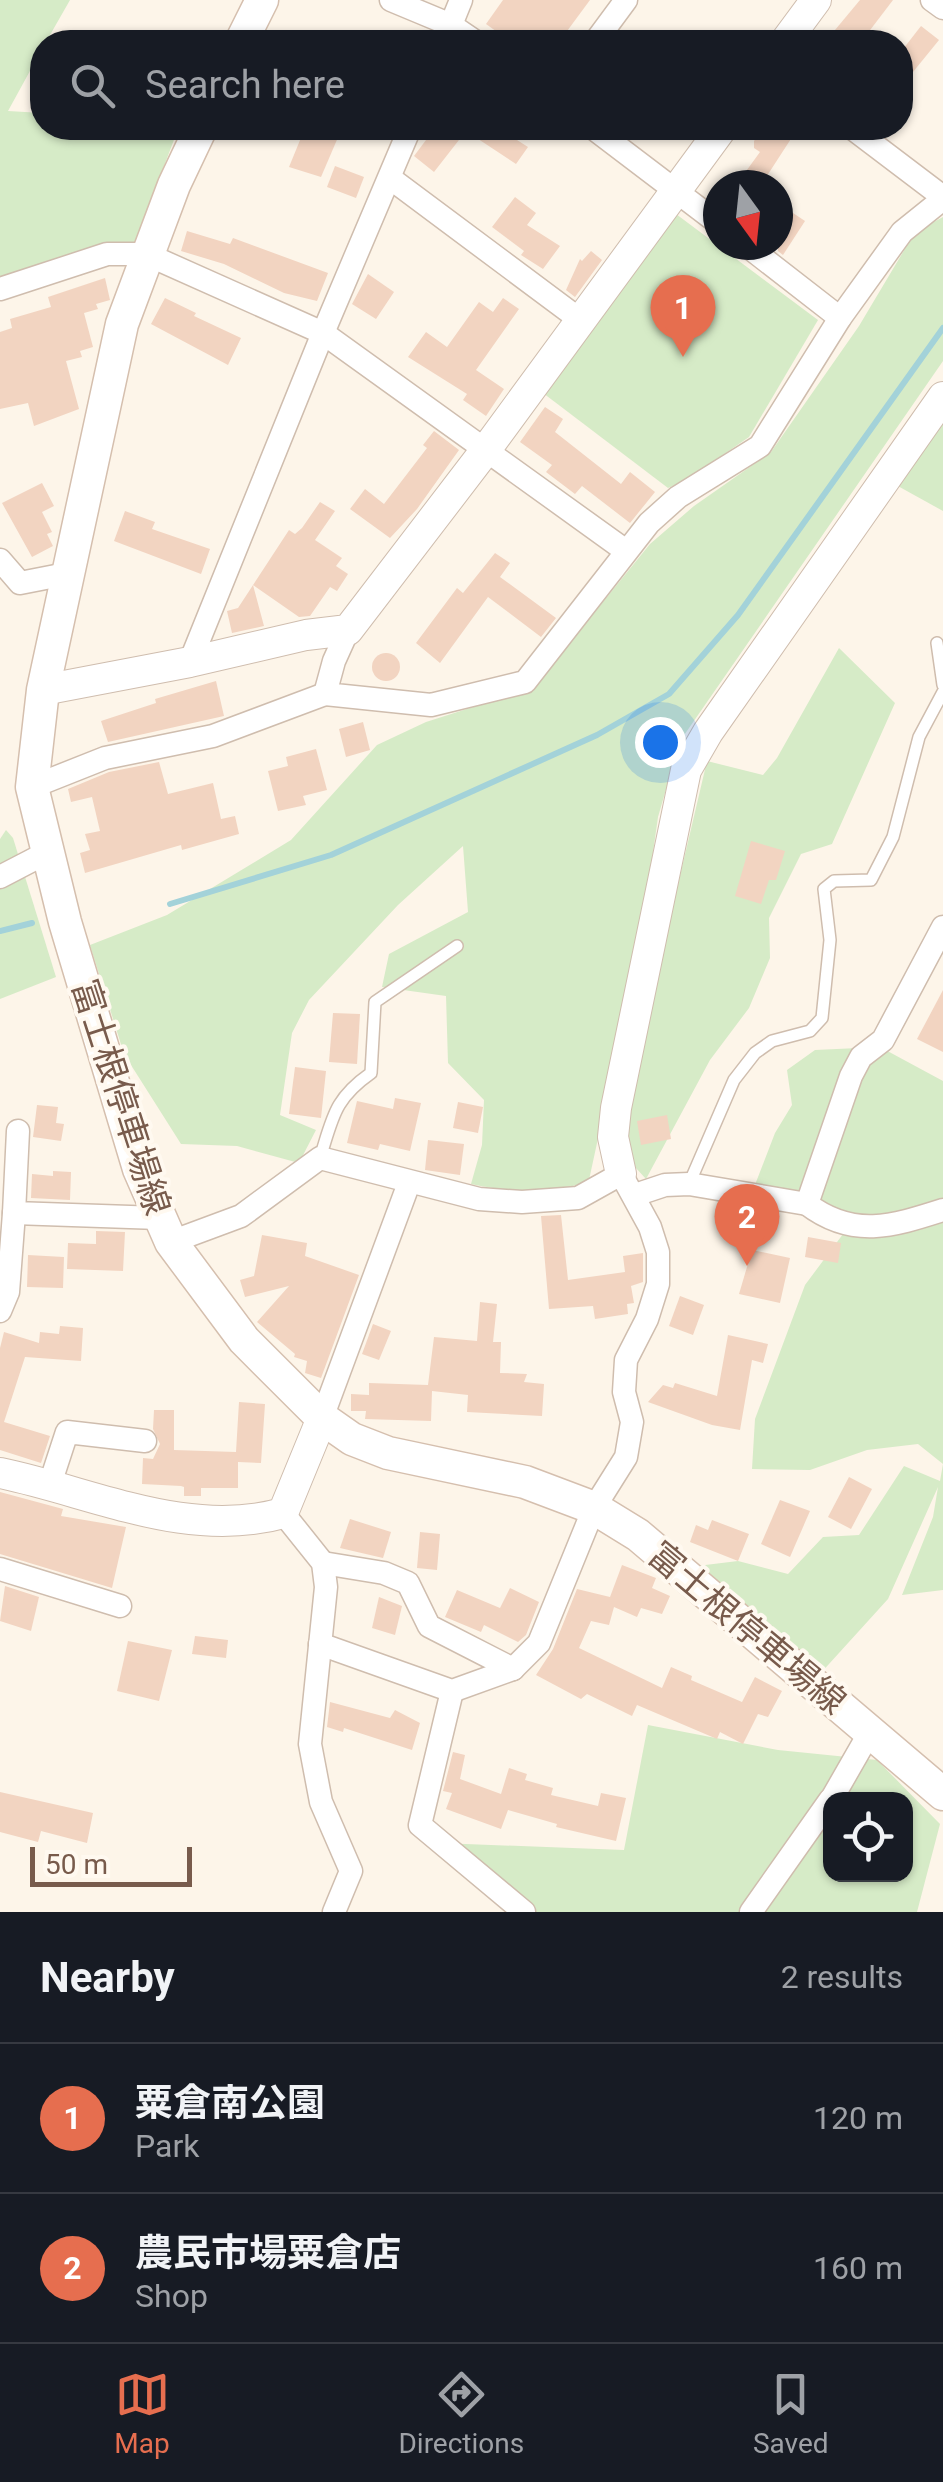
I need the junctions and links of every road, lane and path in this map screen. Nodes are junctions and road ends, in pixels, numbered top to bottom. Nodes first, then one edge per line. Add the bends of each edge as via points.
1 (262, 0) edge
2 (390, 0) edge
3 (461, 0) edge
4 (626, 0) edge
5 (816, 0) edge
6 (932, 0) edge
7 (943, 8) edge
8 (248, 30) edge
9 (441, 30) edge
10 (450, 30) edge
11 (604, 30) edge
12 (794, 30) edge
13 (195, 140) edge
14 (405, 140) edge
15 (609, 140) edge
16 (713, 140) edge
17 (868, 140) edge
18 (390, 178) junction
19 (675, 190) junction
20 (943, 198) edge
21 (703, 211) edge
22 (146, 254) junction
23 (765, 260) edge
24 (0, 289) edge
25 (840, 318) junction
26 (579, 319) junction
27 (322, 333) junction
28 (943, 397) edge
29 (485, 451) junction
30 (626, 551) junction
31 (0, 560) edge
32 (66, 574) junction
33 (348, 630) junction
34 (937, 643) dead end
35 (190, 662) junction
36 (943, 688) edge
37 (42, 690) junction
38 (325, 694) junction
39 (32, 787) junction
40 (48, 852) junction
41 (0, 877) edge
42 (943, 927) edge
43 (457, 946) dead end
44 (18, 1130) dead end
45 (320, 1158) junction
46 (408, 1182) junction
47 (628, 1184) junction
48 (689, 1184) junction
49 (808, 1204) junction
50 (943, 1210) edge
51 (14, 1214) junction
52 (165, 1230) junction
53 (0, 1311) edge
54 (322, 1418) junction
55 (145, 1441) dead end
56 (0, 1473) edge
57 (50, 1484) junction
58 (594, 1508) junction
59 (283, 1513) junction
60 (323, 1563) junction
61 (0, 1570) edge
62 (120, 1606) dead end
63 (320, 1644) junction
64 (513, 1670) junction
65 (452, 1691) junction
66 (870, 1732) junction
67 (835, 1792) edge
68 (943, 1794) edge
69 (823, 1810) edge
70 (334, 1912) edge
71 (524, 1912) edge
72 (751, 1912) edge

1 - 8 main road
2 - 9 street
3 - 10 street
4 - 11 street
5 - 12 street
6 - 7 street
13 - 22 main road, 富士根停車場線
14 - 18 street
15 - 19 street
16 - 19 street
17 - 20 street
18 - 26 street
18 - 27 street
19 - 21 street
19 - 26 street
20 - 25 street via 902,232
22 - 24 street via 107,254
22 - 27 street
22 - 32 main road, 富士根停車場線 via 122,324
23 - 25 street
25 - 30 street via 760,446 678,497
26 - 29 street
27 - 29 street
27 - 35 street
28 - 47 street via 686,770 616,1108 613,1138
29 - 30 street
29 - 33 street
30 - 38 street via 525,682 432,705
31 - 32 street via 20,583
32 - 37 main road, 富士根停車場線
33 - 35 street
33 - 38 street
34 - 36 lane
35 - 37 street
36 - 48 lane via 919,736 893,837 871,880 834,880 824,889 830,940 822,1018 810,1031 755,1053 734,1080
37 - 39 main road, 富士根停車場線
38 - 39 street via 214,736 104,758
39 - 40 main road, 富士根停車場線
40 - 41 street
40 - 52 main road, 富士根停車場線 via 134,1152
42 - 49 street via 883,1040 861,1057 851,1076
43 - 45 lane via 375,1002 372,1073 346,1090
44 - 51 street
45 - 46 street
45 - 52 street via 241,1216
46 - 47 street via 522,1202 578,1198
46 - 54 street
47 - 48 street
47 - 58 street via 658,1252 658,1284 626,1360 624,1392 632,1422 626,1457
48 - 49 street
49 - 50 street via 849,1226 893,1226
51 - 52 street
51 - 53 street via 8,1292
52 - 54 main road, 富士根停車場線 via 244,1340
54 - 58 main road, 富士根停車場線 via 388,1453 525,1482
54 - 59 street
55 - 57 street via 67,1432
56 - 57 street
57 - 59 street via 162,1517 253,1522
58 - 64 street via 539,1643
58 - 66 main road, 富士根停車場線 via 638,1536
59 - 60 street
60 - 63 street
60 - 64 street via 408,1583 429,1626
61 - 62 street
63 - 65 street
63 - 70 street via 310,1744 321,1802 350,1871
64 - 65 street
65 - 71 street via 420,1825
66 - 67 street
66 - 68 main road, 富士根停車場線
69 - 72 street

